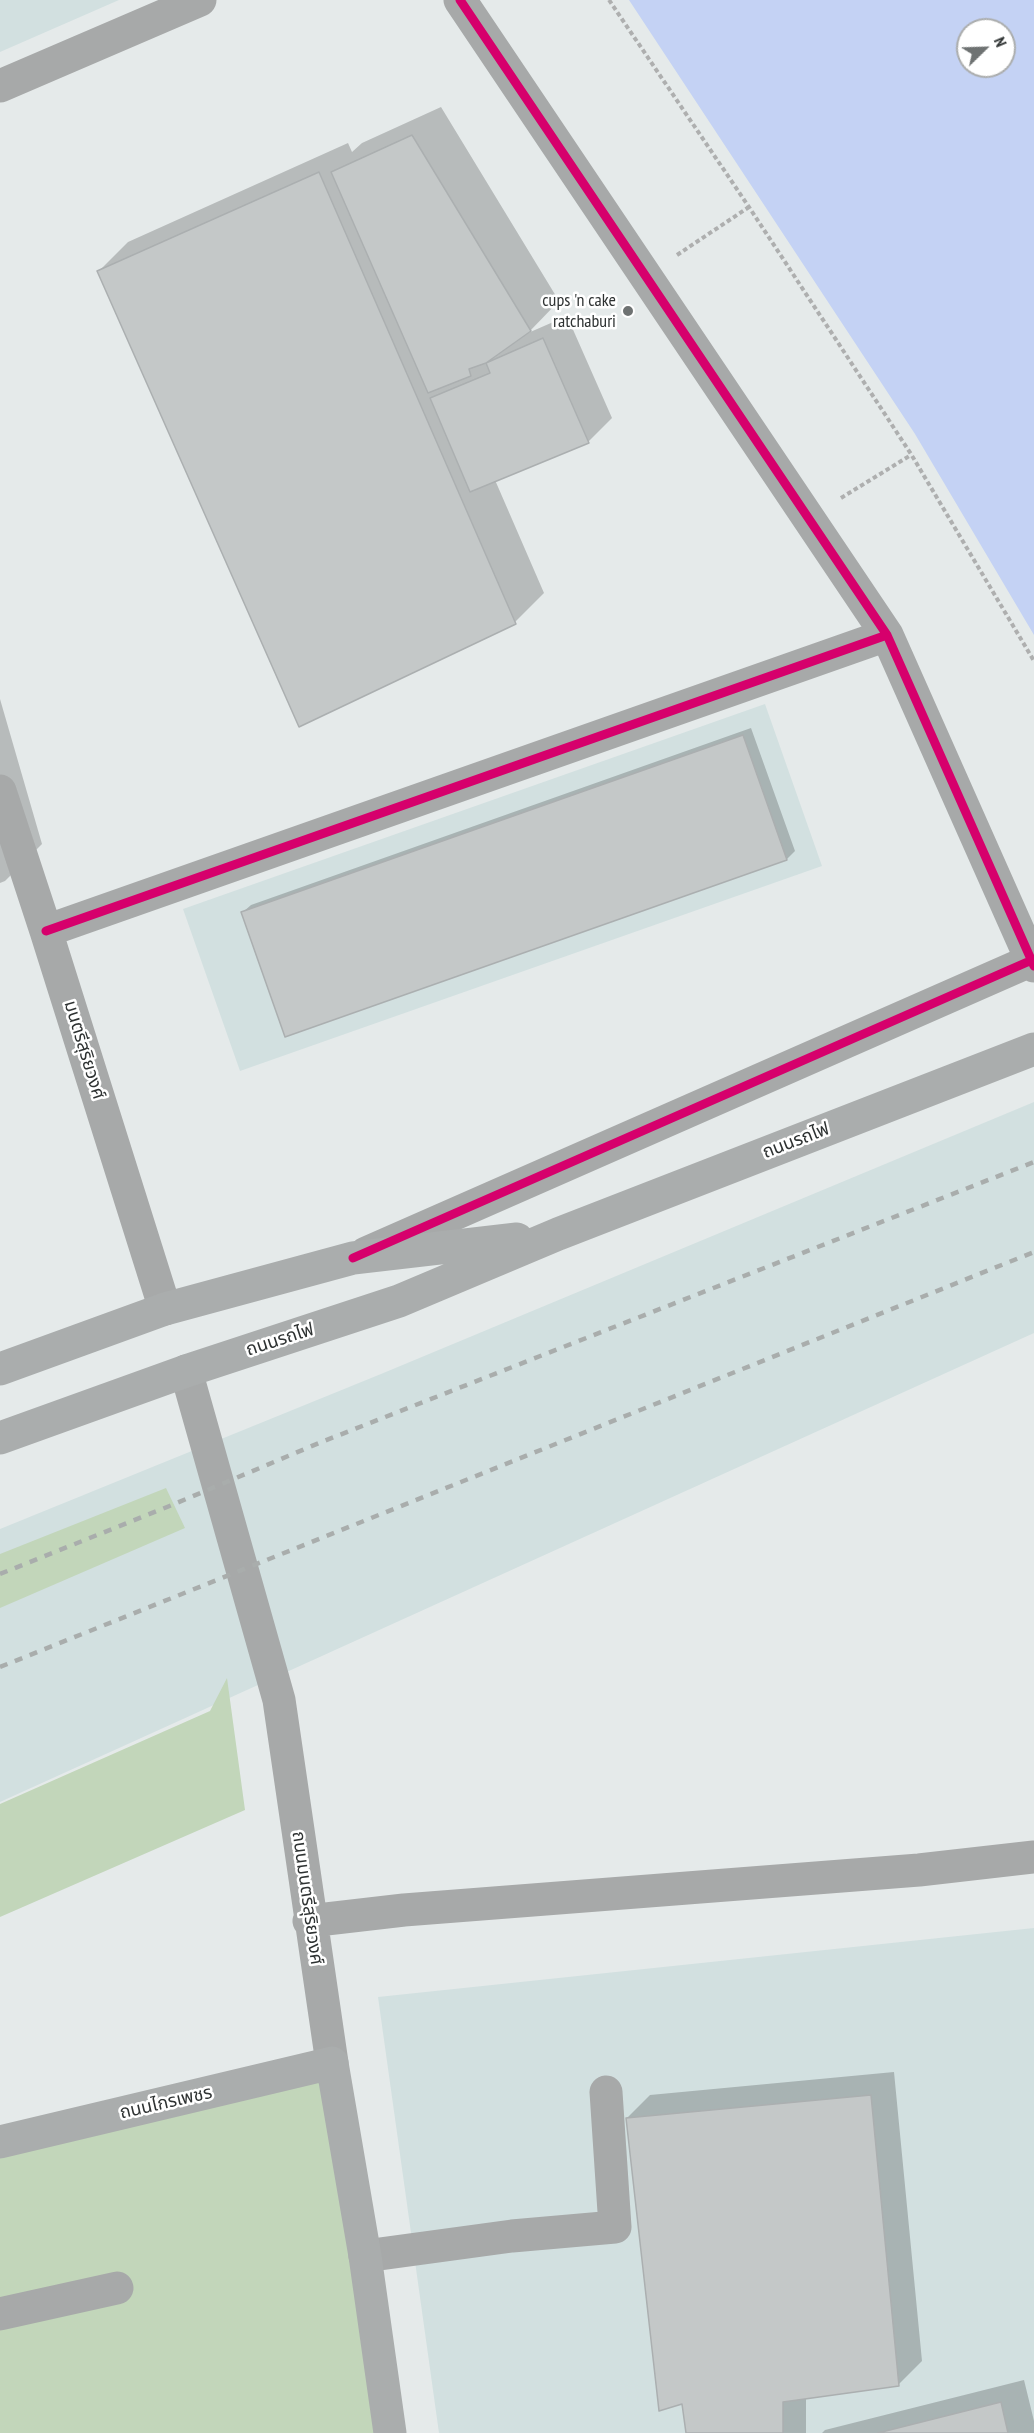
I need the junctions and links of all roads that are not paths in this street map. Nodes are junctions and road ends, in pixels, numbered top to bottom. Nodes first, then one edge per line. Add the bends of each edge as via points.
1 (200, 0) edge
2 (460, 0) edge
3 (0, 86) edge
4 (887, 635) junction
5 (0, 791) edge
6 (46, 931) junction
7 (1033, 963) edge
8 (1034, 1049) edge
9 (558, 1234) junction
10 (353, 1258) junction
11 (165, 1309) junction
12 (0, 1370) edge
13 (186, 1371) junction
14 (0, 1438) edge
15 (1034, 1857) edge
16 (309, 1921) junction
17 (332, 2063) junction
18 (606, 2092) dead end
19 (0, 2142) edge
20 (365, 2256) junction
21 (117, 2289) dead end
22 (0, 2314) edge
23 (390, 2433) edge

1 - 3 street
2 - 4 street
4 - 6 street
4 - 7 street
5 - 6 street, มนตรีสุริยวงศ์
6 - 11 street, มนตรีสุริยวงศ์
7 - 10 street
8 - 9 main road, ถนนรถไฟ
9 - 10 main road, ถนนรถไฟ
9 - 13 main road, ถนนรถไฟ via 399,1300
10 - 11 main road, ถนนรถไฟ
11 - 12 main road, ถนนรถไฟ
13 - 14 main road, ถนนรถไฟ
13 - 16 street, ถนนมนตรีสุริยวงศ์ via 279,1700
15 - 16 street
16 - 17 street, ถนนมนตรีสุริยวงศ์
17 - 19 main road, ถนนไกรเพชร
17 - 20 main road, ถนนมนตรีสุริยวงศ์
18 - 20 street via 615,2227
20 - 23 main road, ถนนมนตรีสุริยวงศ์
21 - 22 street

